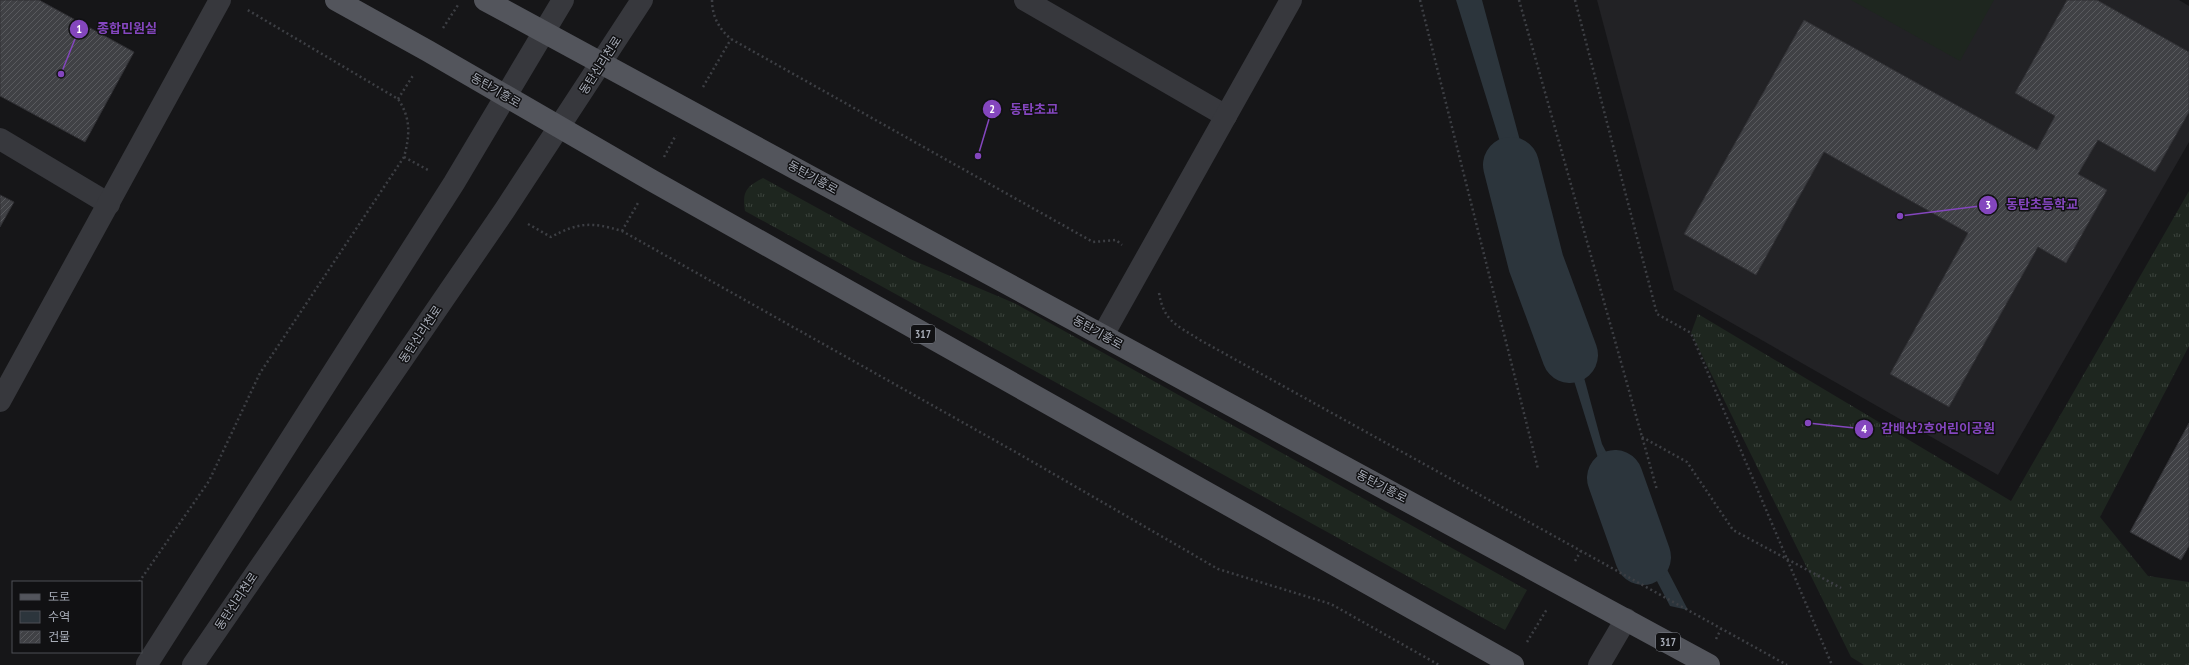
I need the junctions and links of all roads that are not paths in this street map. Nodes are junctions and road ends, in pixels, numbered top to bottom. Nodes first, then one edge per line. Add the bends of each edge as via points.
1 (220, 0) edge
2 (336, 0) edge
3 (485, 0) edge
4 (563, 0) edge
5 (642, 0) edge
6 (1025, 0) edge
7 (1291, 0) edge
8 (544, 31) junction
9 (602, 62) junction
10 (506, 96) junction
11 (1226, 116) junction
12 (559, 127) junction
13 (0, 139) edge
14 (109, 204) junction
15 (1103, 335) junction
16 (0, 401) edge
17 (1626, 619) junction
18 (147, 664) edge
19 (193, 665) edge
20 (1513, 665) edge
21 (1599, 665) edge
22 (1709, 665) edge

1 - 14 street
2 - 10 main road, 동탄기흥로 / 317
3 - 8 main road, 동탄기흥로 / 317
4 - 8 street
5 - 9 street, 동탄신리천로
6 - 11 street
7 - 11 street
8 - 9 main road, 동탄기흥로 / 317
8 - 10 street
9 - 12 street, 동탄신리천로
9 - 15 main road, 동탄기흥로 / 317
10 - 12 main road, 동탄기흥로 / 317
10 - 18 street via 454,183
11 - 15 street
12 - 19 street, 동탄신리천로
12 - 20 main road, 동탄기흥로 / 317
13 - 14 street
14 - 16 street
15 - 17 main road, 동탄기흥로 / 317
17 - 21 street
17 - 22 main road, 동탄기흥로 / 317

